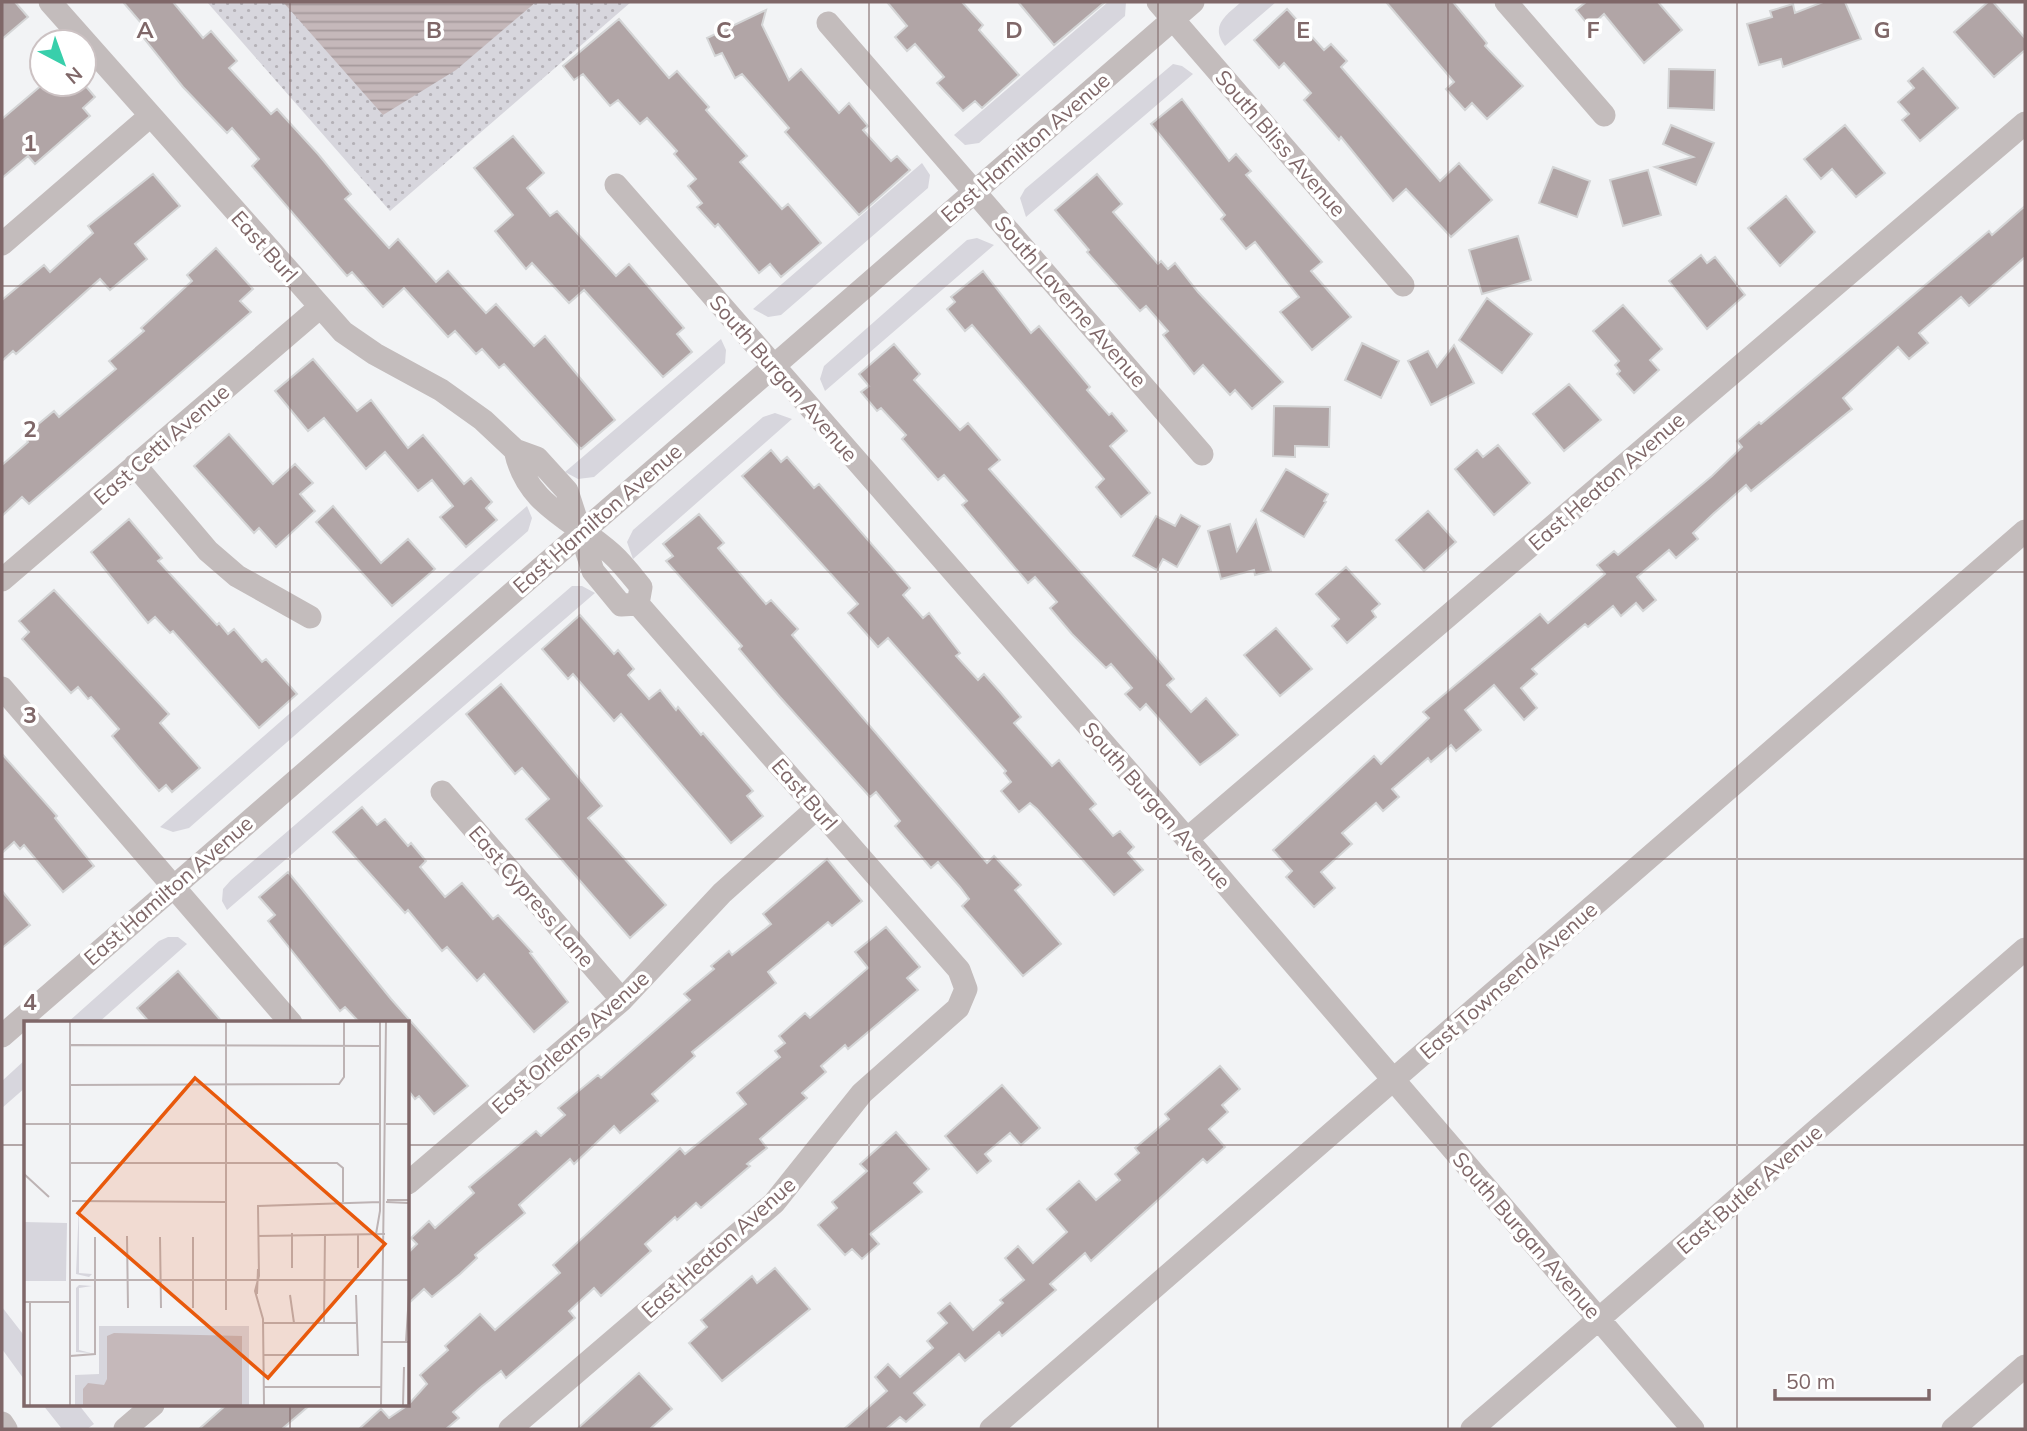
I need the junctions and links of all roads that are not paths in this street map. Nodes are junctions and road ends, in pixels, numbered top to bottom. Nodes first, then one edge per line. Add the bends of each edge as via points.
1 (50, 2) edge
2 (1193, 2) edge
3 (1506, 2) edge
4 (1166, 10) edge
5 (828, 23) dead end
6 (1604, 115) dead end
7 (149, 117) junction
8 (2025, 123) edge
9 (616, 185) dead end
10 (975, 190) junction
11 (2, 244) edge
12 (1403, 285) dead end
13 (319, 308) junction
14 (773, 366) junction
15 (1202, 454) dead end
16 (135, 466) junction
17 (581, 531) junction
18 (2025, 531) edge
19 (2, 580) edge
20 (310, 617) dead end
21 (2, 688) edge
22 (442, 792) dead end
23 (817, 808) junction
24 (1187, 839) junction
25 (173, 885) junction
26 (2025, 948) edge
27 (966, 989) joint
28 (622, 1000) junction
29 (289, 1021) edge
30 (2, 1036) edge
31 (1394, 1080) junction
32 (412, 1172) edge
33 (1600, 1319) junction
34 (2025, 1366) edge
35 (152, 1406) edge
36 (2, 1423) edge
37 (6, 1429) edge
38 (125, 1429) edge
39 (510, 1429) edge
40 (992, 1429) edge
41 (1472, 1429) edge
42 (1693, 1429) edge
43 (1953, 1429) edge

1 - 7 street, East Burl
2 - 4 street, East Hamilton Avenue
3 - 6 street
4 - 10 street, East Hamilton Avenue
4 - 12 street, South Bliss Avenue
5 - 10 street, South Laverne Avenue
7 - 11 street
7 - 13 street, East Burl
8 - 24 street, East Heaton Avenue
9 - 14 street, South Burgan Avenue
10 - 14 street, East Hamilton Avenue
10 - 15 street, South Laverne Avenue
13 - 16 street, East Cetti Avenue
13 - 17 street, East Burl via 343,332 441,390 515,450 537,458 567,491
14 - 17 street, East Hamilton Avenue
14 - 24 street, South Burgan Avenue
16 - 19 street, East Cetti Avenue
16 - 20 street via 208,551 237,576
17 - 23 street, East Burl via 612,554 641,587 638,604
17 - 25 street, East Hamilton Avenue
18 - 31 street, East Townsend Avenue
21 - 25 street
22 - 28 street, East Cypress Lane
23 - 27 street, East Burl via 959,970
23 - 28 street, East Orleans Avenue via 714,900
24 - 31 street, South Burgan Avenue
25 - 29 street
25 - 30 street, East Hamilton Avenue
26 - 33 street, East Butler Avenue
27 - 39 street, East Heaton Avenue via 958,1008 846,1111 774,1203
28 - 32 street, East Orleans Avenue
31 - 33 street, South Burgan Avenue
31 - 40 street, East Townsend Avenue
33 - 41 street, East Butler Avenue
33 - 42 street, South Burgan Avenue
34 - 43 street
35 - 38 street
36 - 37 street

